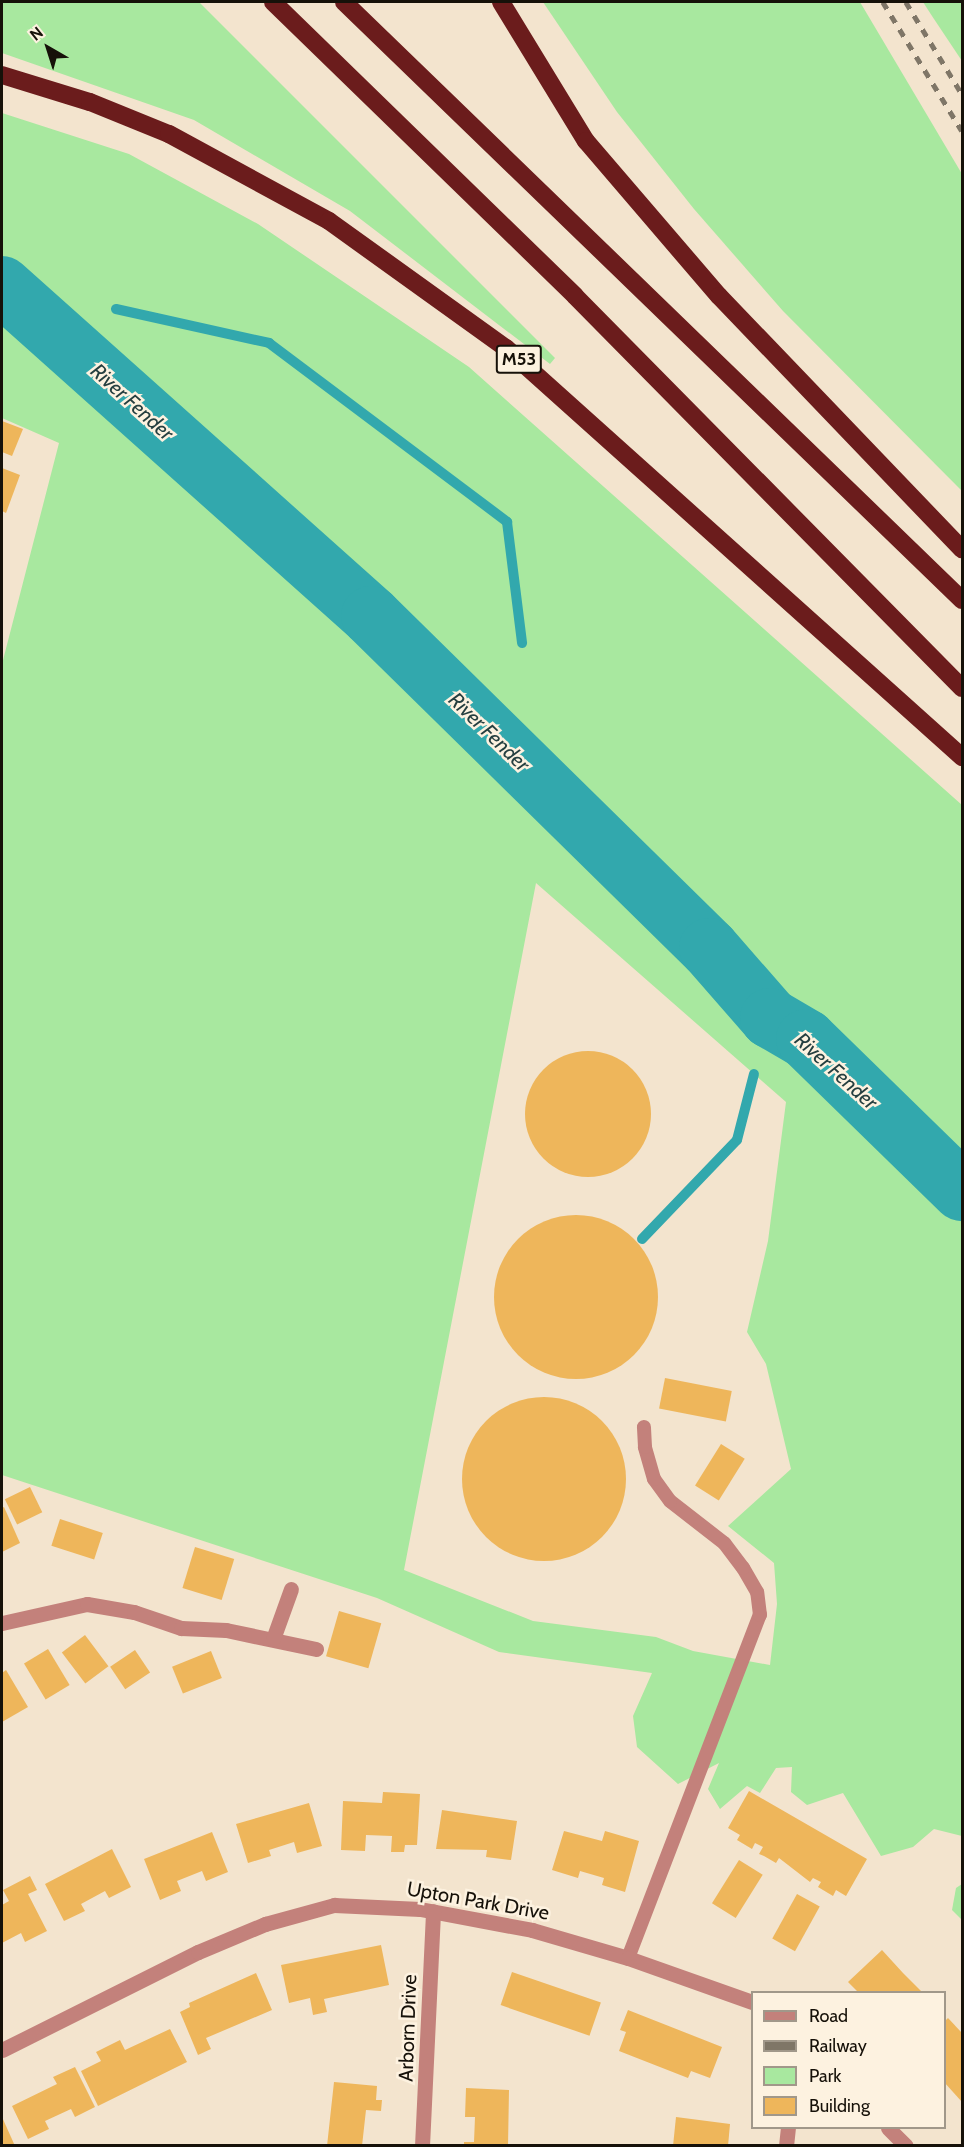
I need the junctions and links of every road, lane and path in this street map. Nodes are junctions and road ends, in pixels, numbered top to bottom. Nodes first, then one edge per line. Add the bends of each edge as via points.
1 (273, 2) edge
2 (344, 2) edge
3 (501, 2) edge
4 (2, 75) edge
5 (963, 549) edge
6 (963, 600) edge
7 (963, 688) edge
8 (963, 757) edge
9 (644, 1427) dead end
10 (291, 1589) dead end
11 (2, 1623) edge
12 (273, 1639) junction
13 (316, 1649) dead end
14 (433, 1911) junction
15 (628, 1958) junction
16 (751, 2001) edge
17 (2, 2050) edge
18 (788, 2129) edge
19 (890, 2129) edge
20 (422, 2145) edge
21 (786, 2145) edge
22 (906, 2145) edge

1 - 7 highway via 575,296
2 - 6 highway
3 - 5 highway via 586,141 719,296
4 - 8 highway, M53 via 90,102 169,134 329,221 507,348
9 - 15 lane via 654,1479 670,1501 724,1544 743,1568 757,1592 760,1615
10 - 12 street
11 - 12 street via 87,1604 134,1612 181,1628 226,1630
12 - 13 street
14 - 15 street, Upton Park Drive via 532,1930
14 - 17 street, Upton Park Drive via 334,1905 265,1924 198,1952
14 - 20 street, Arborn Drive
15 - 16 street, Upton Park Drive
18 - 21 street
19 - 22 street

